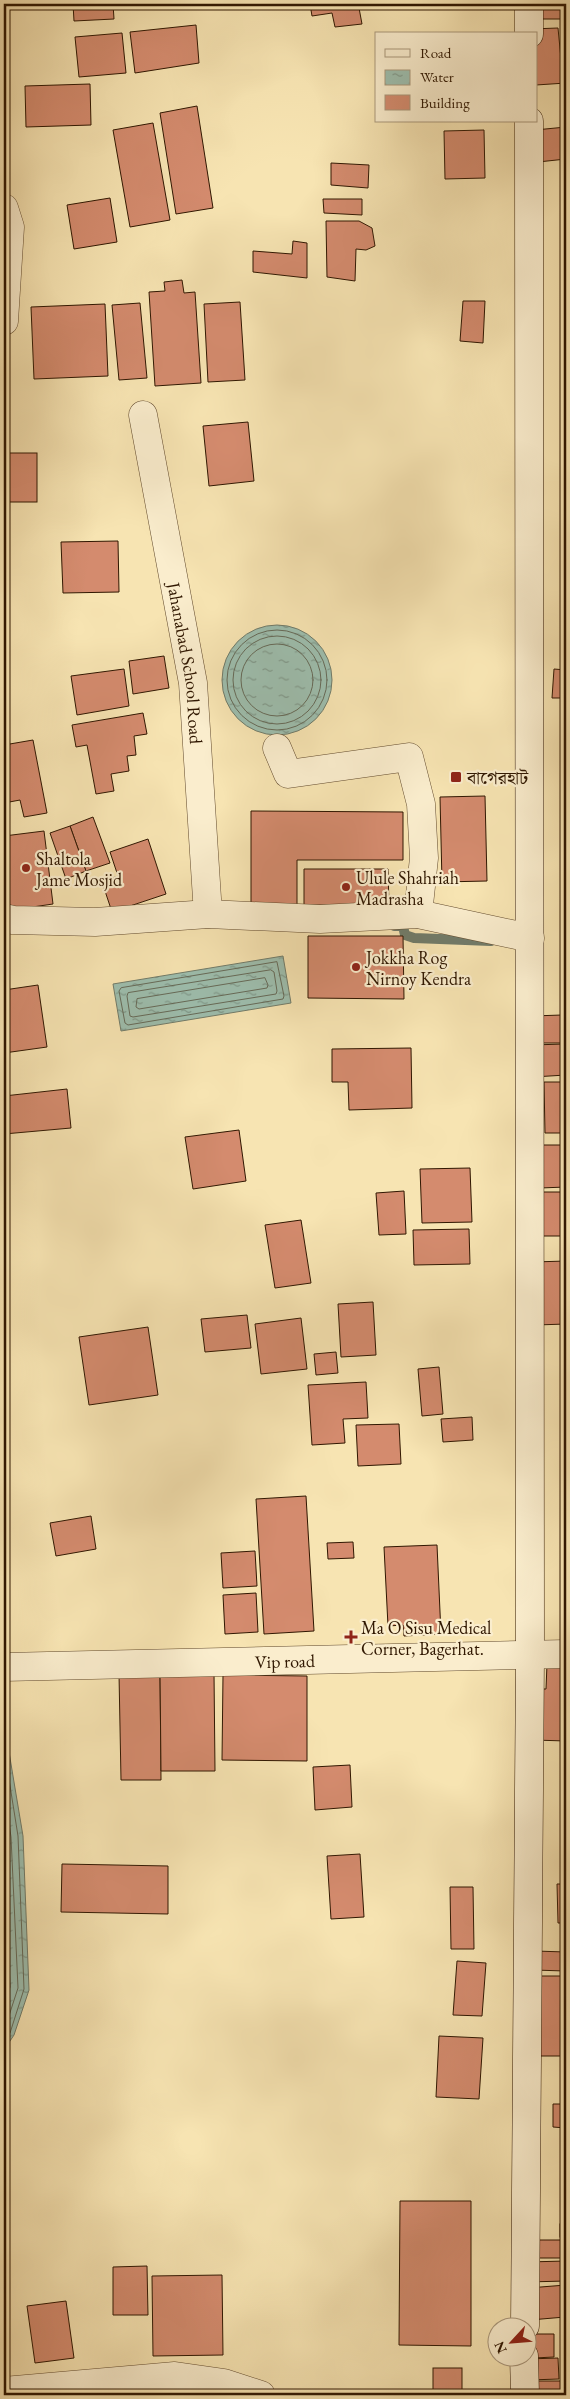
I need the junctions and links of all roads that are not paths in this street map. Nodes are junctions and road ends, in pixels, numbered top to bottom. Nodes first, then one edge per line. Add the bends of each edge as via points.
1 (529, 4) edge
2 (529, 32) edge
3 (529, 122) edge
4 (4, 208) edge
5 (4, 321) edge
6 (143, 415) dead end
7 (277, 748) dead end
8 (208, 914) junction
9 (418, 914) junction
10 (4, 918) edge
11 (530, 938) junction
12 (566, 1654) edge
13 (530, 1656) junction
14 (4, 1667) edge
15 (525, 2316) edge
16 (524, 2366) edge
17 (4, 2390) edge
18 (261, 2395) edge
19 (524, 2395) edge

1 - 2 street
3 - 11 street
4 - 5 street via 10,227
6 - 8 street, Jahanabad School Road via 193,683
7 - 9 street via 288,774 409,757 422,804 424,858
8 - 9 street via 320,920
8 - 10 street via 94,922
9 - 11 street
11 - 13 street
12 - 13 street, Vip road
13 - 14 street, Vip road
13 - 15 street
16 - 19 street
17 - 18 street via 175,2376 224,2383

